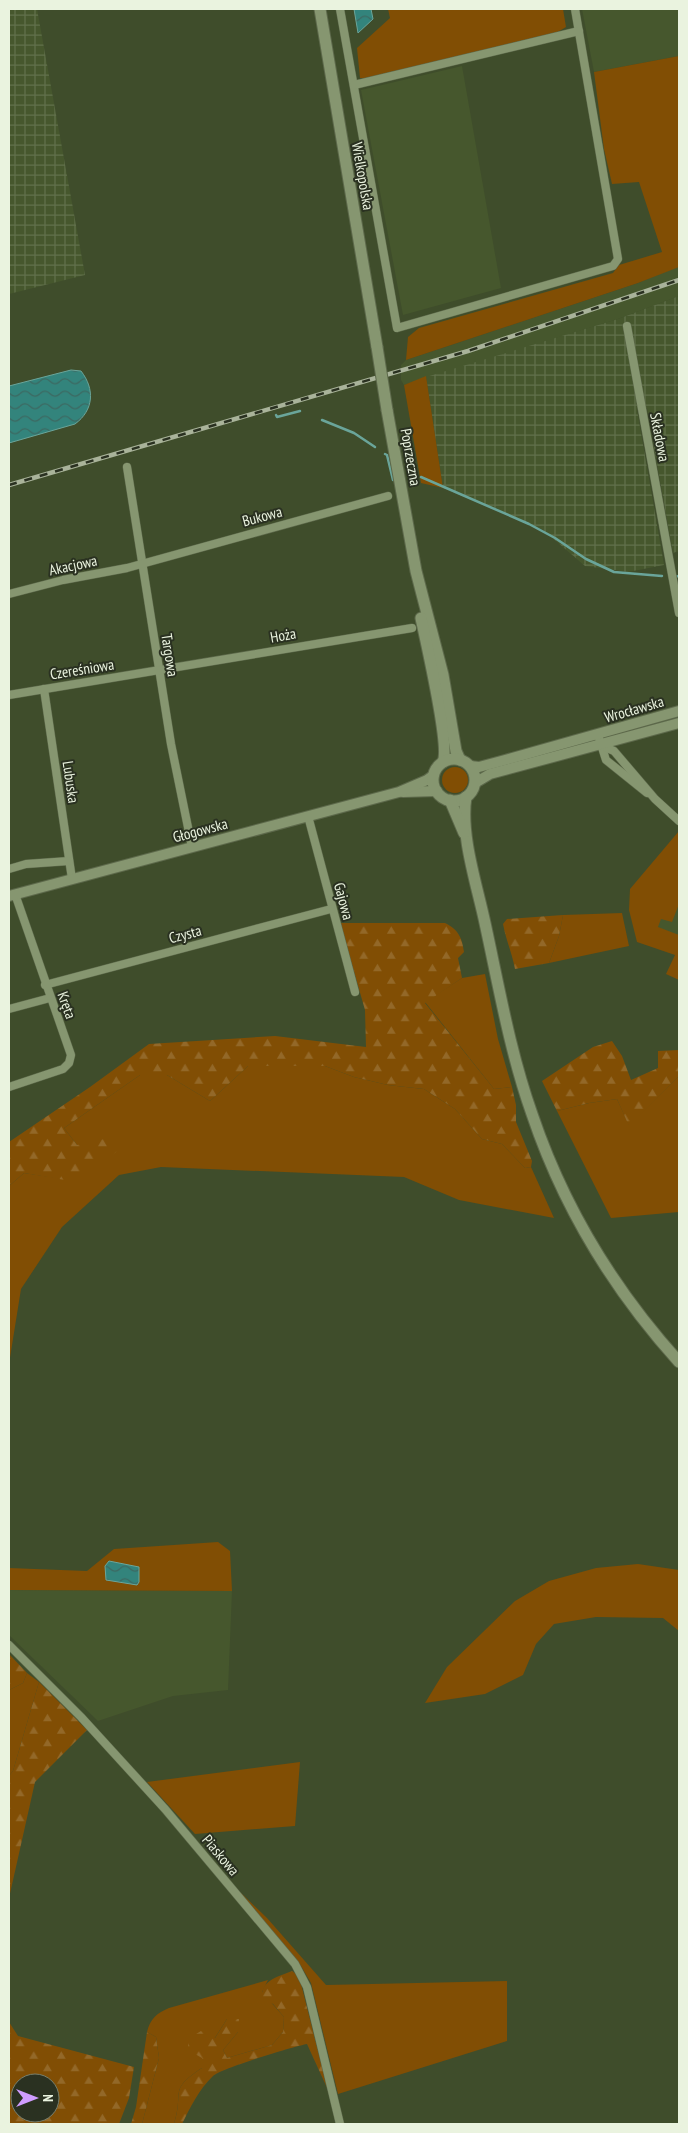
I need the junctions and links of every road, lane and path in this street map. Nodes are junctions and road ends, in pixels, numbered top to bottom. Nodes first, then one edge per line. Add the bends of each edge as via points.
1 (320, 9) edge
2 (340, 9) edge
3 (575, 9) edge
4 (579, 31) junction
5 (354, 86) junction
6 (627, 326) dead end
7 (376, 347) joint
8 (127, 467) dead end
9 (388, 496) dead end
10 (142, 564) junction
11 (416, 571) junction
12 (9, 594) edge
13 (679, 613) edge
14 (412, 628) dead end
15 (159, 670) junction
16 (44, 688) junction
17 (9, 695) edge
18 (679, 711) edge
19 (679, 723) edge
20 (622, 739) junction
21 (599, 740) junction
22 (616, 753) junction
23 (460, 760) junction
24 (444, 762) junction
25 (470, 766) junction
26 (434, 775) junction
27 (475, 783) junction
28 (437, 791) junction
29 (399, 792) junction
30 (466, 797) junction
31 (655, 799) junction
32 (450, 800) junction
33 (308, 816) junction
34 (679, 821) edge
35 (468, 841) junction
36 (192, 847) junction
37 (68, 861) junction
38 (9, 869) edge
39 (72, 879) junction
40 (12, 895) edge
41 (331, 909) junction
42 (45, 985) junction
43 (355, 992) dead end
44 (50, 998) junction
45 (9, 1009) edge
46 (9, 1088) edge
47 (679, 1362) edge
48 (9, 1645) edge
49 (340, 2124) edge

1 - 7 main road, Wielkopolska
2 - 5 street
3 - 4 street
4 - 5 street
4 - 5 street via 618,259 613,266 396,328
6 - 13 street, Składowa
7 - 11 main road, Poprzeczna, bridge
8 - 10 street, Targowa
9 - 10 street, Bukowa
10 - 12 street, Akacjowa
10 - 15 street, Targowa
11 - 23 main road, Poprzeczna via 443,675
11 - 24 main road, Poprzeczna via 442,730
14 - 15 street, Hoża
15 - 16 street, Czereśniowa
15 - 36 street, Targowa
16 - 17 street, Czereśniowa
16 - 37 street, Lubuska
18 - 21 street, Wrocławska
19 - 20 street, Wrocławska
20 - 21 street, Wrocławska
20 - 22 street
21 - 22 street
21 - 25 street via 488,765
21 - 27 street via 490,774
21 - 31 street via 606,760
22 - 31 street
23 - 24 main road
23 - 25 main road
24 - 26 main road
25 - 27 main road
26 - 28 main road
26 - 29 street, Głogowska
27 - 30 main road
28 - 29 street, Głogowska
28 - 32 main road
29 - 33 street, Głogowska
30 - 32 main road
30 - 35 main road
31 - 34 street
32 - 35 main road
33 - 36 street, Głogowska
33 - 41 street, Gajowa
35 - 47 main road via 507,1026 544,1148 568,1201 608,1272
36 - 39 street, Głogowska
37 - 38 street via 26,864
37 - 39 street, Lubuska
39 - 40 street, Głogowska
40 - 42 street, Kręta
41 - 42 street, Czysta
41 - 43 street, Gajowa
42 - 44 street, Kręta
44 - 45 street
44 - 46 street, Kręta via 71,1055 69,1063 63,1069
48 - 49 street, Piaskowa via 159,1802 295,1964 307,1987

